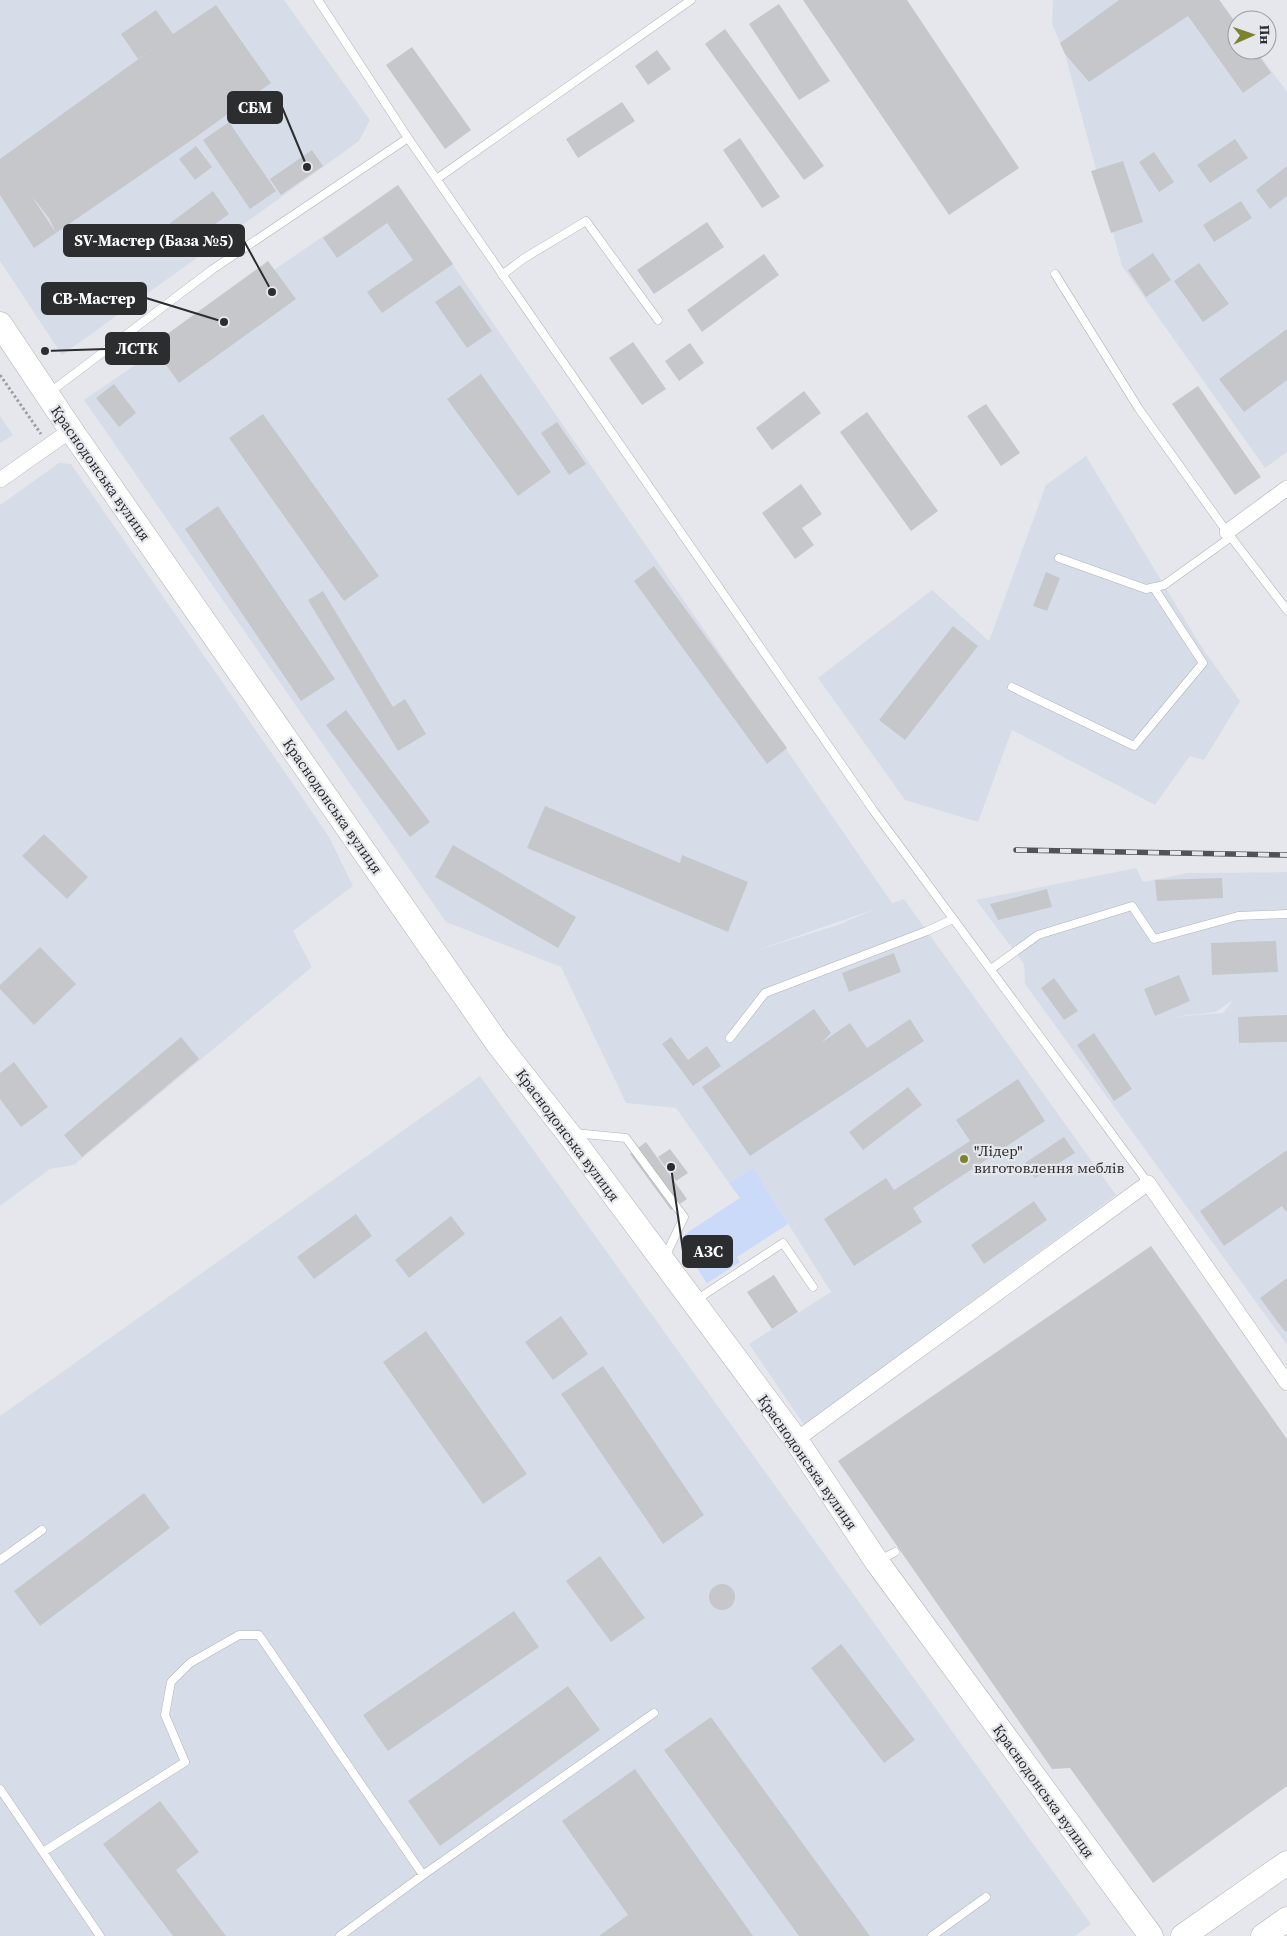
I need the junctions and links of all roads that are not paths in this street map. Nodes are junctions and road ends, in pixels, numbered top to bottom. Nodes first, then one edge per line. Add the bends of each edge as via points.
1 (318, 0) edge
2 (691, 0) edge
3 (408, 138) junction
4 (438, 178) junction
5 (1055, 274) dead end
6 (502, 275) junction
7 (658, 320) dead end
8 (0, 324) edge
9 (47, 394) junction
10 (71, 430) junction
11 (0, 480) edge
12 (1287, 488) edge
13 (1229, 534) junction
14 (1059, 558) dead end
15 (1154, 588) junction
16 (1287, 610) edge
17 (1012, 687) dead end
18 (1287, 914) edge
19 (953, 919) junction
20 (991, 969) junction
21 (730, 1038) dead end
22 (568, 1133) junction
23 (1148, 1183) junction
24 (663, 1261) junction
25 (813, 1287) dead end
26 (692, 1302) junction
27 (1287, 1383) edge
28 (796, 1440) junction
29 (42, 1530) dead end
30 (0, 1560) edge
31 (654, 1713) dead end
32 (0, 1789) edge
33 (43, 1852) junction
34 (1287, 1863) edge
35 (423, 1875) junction
36 (986, 1897) dead end
37 (1287, 1919) edge
38 (100, 1936) edge
39 (340, 1936) edge
40 (932, 1936) edge
41 (1151, 1936) edge
42 (1183, 1936) edge
43 (1262, 1936) edge

1 - 3 lane
2 - 4 lane
3 - 4 lane
3 - 9 lane via 212,269
4 - 6 lane
5 - 13 lane via 1139,409
6 - 7 lane via 586,221
6 - 19 lane via 873,810
8 - 9 main road, Краснодонська вулиця
9 - 10 main road, Краснодонська вулиця
10 - 11 street
10 - 22 main road, Краснодонська вулиця via 498,1044
12 - 13 street
13 - 15 lane via 1164,585
13 - 16 lane
14 - 15 lane via 1146,589
15 - 17 lane via 1203,663 1134,746
18 - 20 lane via 1238,916 1154,939 1132,906 1038,935
19 - 20 lane
19 - 21 lane via 765,993
20 - 23 lane
22 - 24 main road, Краснодонська вулиця
22 - 24 lane via 626,1138 684,1217
23 - 27 street
23 - 28 street
24 - 26 main road, Краснодонська вулиця
25 - 26 lane via 783,1243
26 - 28 main road, Краснодонська вулиця
28 - 41 main road, Краснодонська вулиця via 886,1557
29 - 30 lane
31 - 35 lane
32 - 33 lane
33 - 35 lane via 185,1762 164,1715 170,1682 190,1663 239,1635 260,1635
33 - 38 lane
34 - 42 main road
35 - 39 lane
36 - 40 lane
37 - 43 main road

